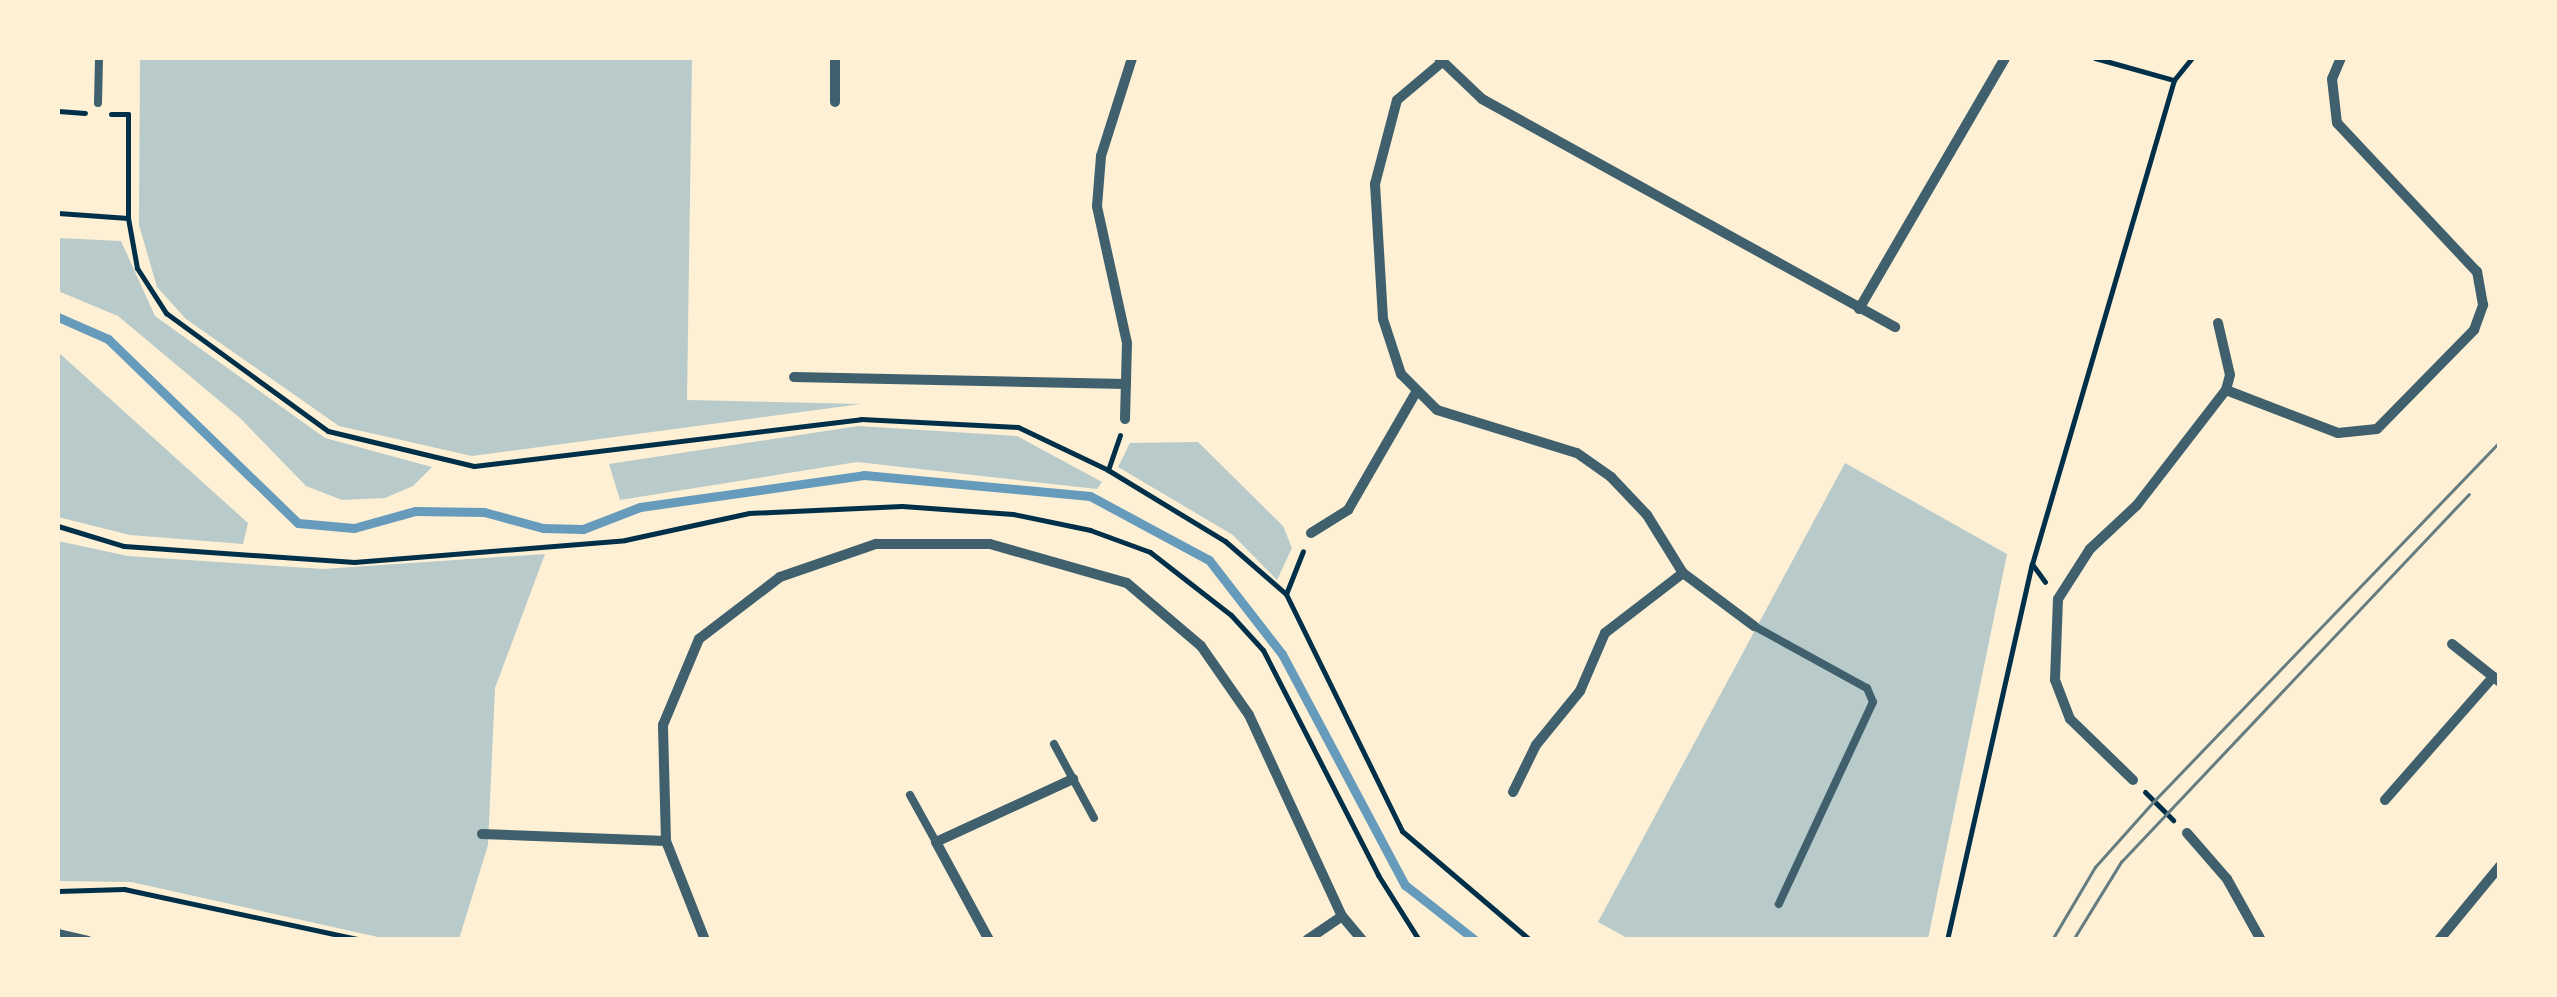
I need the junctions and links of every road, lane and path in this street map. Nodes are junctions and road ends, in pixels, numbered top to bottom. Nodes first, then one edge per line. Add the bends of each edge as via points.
1 (98, 58) edge
2 (834, 58) edge
3 (1132, 58) edge
4 (2004, 58) edge
5 (2094, 58) edge
6 (2192, 58) edge
7 (2340, 58) edge
8 (1440, 60) edge
9 (2174, 80) junction
10 (98, 102) dead end
11 (835, 102) dead end
12 (58, 111) edge
13 (58, 213) edge
14 (128, 218) junction
15 (1859, 309) junction
16 (2218, 323) dead end
17 (1895, 328) dead end
18 (794, 377) dead end
19 (1126, 384) junction
20 (2226, 390) junction
21 (1416, 392) junction
22 (1125, 418) joint
23 (401, 452) dead end
24 (1108, 470) dead end
25 (58, 526) edge
26 (1311, 533) joint
27 (2032, 564) junction
28 (1682, 573) junction
29 (1286, 594) dead end
30 (2058, 599) junction
31 (1754, 626) joint
32 (2452, 644) dead end
33 (2496, 680) edge
34 (1054, 744) dead end
35 (1073, 779) junction
36 (2132, 780) joint
37 (1514, 792) dead end
38 (910, 795) dead end
39 (2385, 800) dead end
40 (1094, 818) dead end
41 (2187, 833) joint
42 (482, 834) dead end
43 (666, 841) junction
44 (936, 842) junction
45 (2500, 866) edge
46 (58, 890) edge
47 (1779, 904) dead end
48 (1342, 916) junction
49 (58, 932) edge
50 (88, 940) edge
51 (361, 940) edge
52 (705, 940) edge
53 (989, 940) edge
54 (1308, 940) edge
55 (1362, 940) edge
56 (1419, 940) edge
57 (1947, 940) edge
58 (2260, 940) edge
59 (2439, 940) edge

1 - 10 lane
2 - 11 street
3 - 19 street via 1101,156 1097,206 1121,308
4 - 15 street
5 - 9 path
6 - 9 path
7 - 20 street via 2332,79 2337,123 2477,272 2483,305 2474,330 2377,428 2338,433
8 - 15 street via 1482,100
8 - 21 street via 1397,100 1375,184 1382,319 1390,351
9 - 27 path
12 - 14 path via 128,114
13 - 14 path
14 - 23 path via 137,268 166,313 328,431
15 - 17 street
16 - 20 street via 2230,374
18 - 19 street
19 - 22 street
20 - 30 street via 2137,505 2090,549
21 - 26 street via 1348,510
21 - 28 street via 1437,410 1577,453 1631,496
22 - 24 path
25 - 56 path via 124,546 354,562 624,540 748,513 902,506 1013,514 1090,530 1150,552 1230,614 1262,650 1378,875
26 - 29 path
27 - 30 path
27 - 57 path
28 - 31 street
28 - 37 street via 1605,633 1580,691 1536,745
30 - 36 street via 2052,660 2060,700 2084,736
31 - 47 lane via 1859,683 1872,702
32 - 33 street
33 - 39 street
34 - 35 lane
35 - 40 lane
35 - 44 street
36 - 41 path
38 - 44 lane
41 - 58 street via 2226,879
42 - 43 street
43 - 48 street via 663,724 699,639 780,577 876,544 990,544 1127,582 1201,646 1249,716
43 - 52 street
44 - 53 street
45 - 59 street
46 - 51 path via 124,889
48 - 54 street
48 - 55 street
49 - 50 lane

